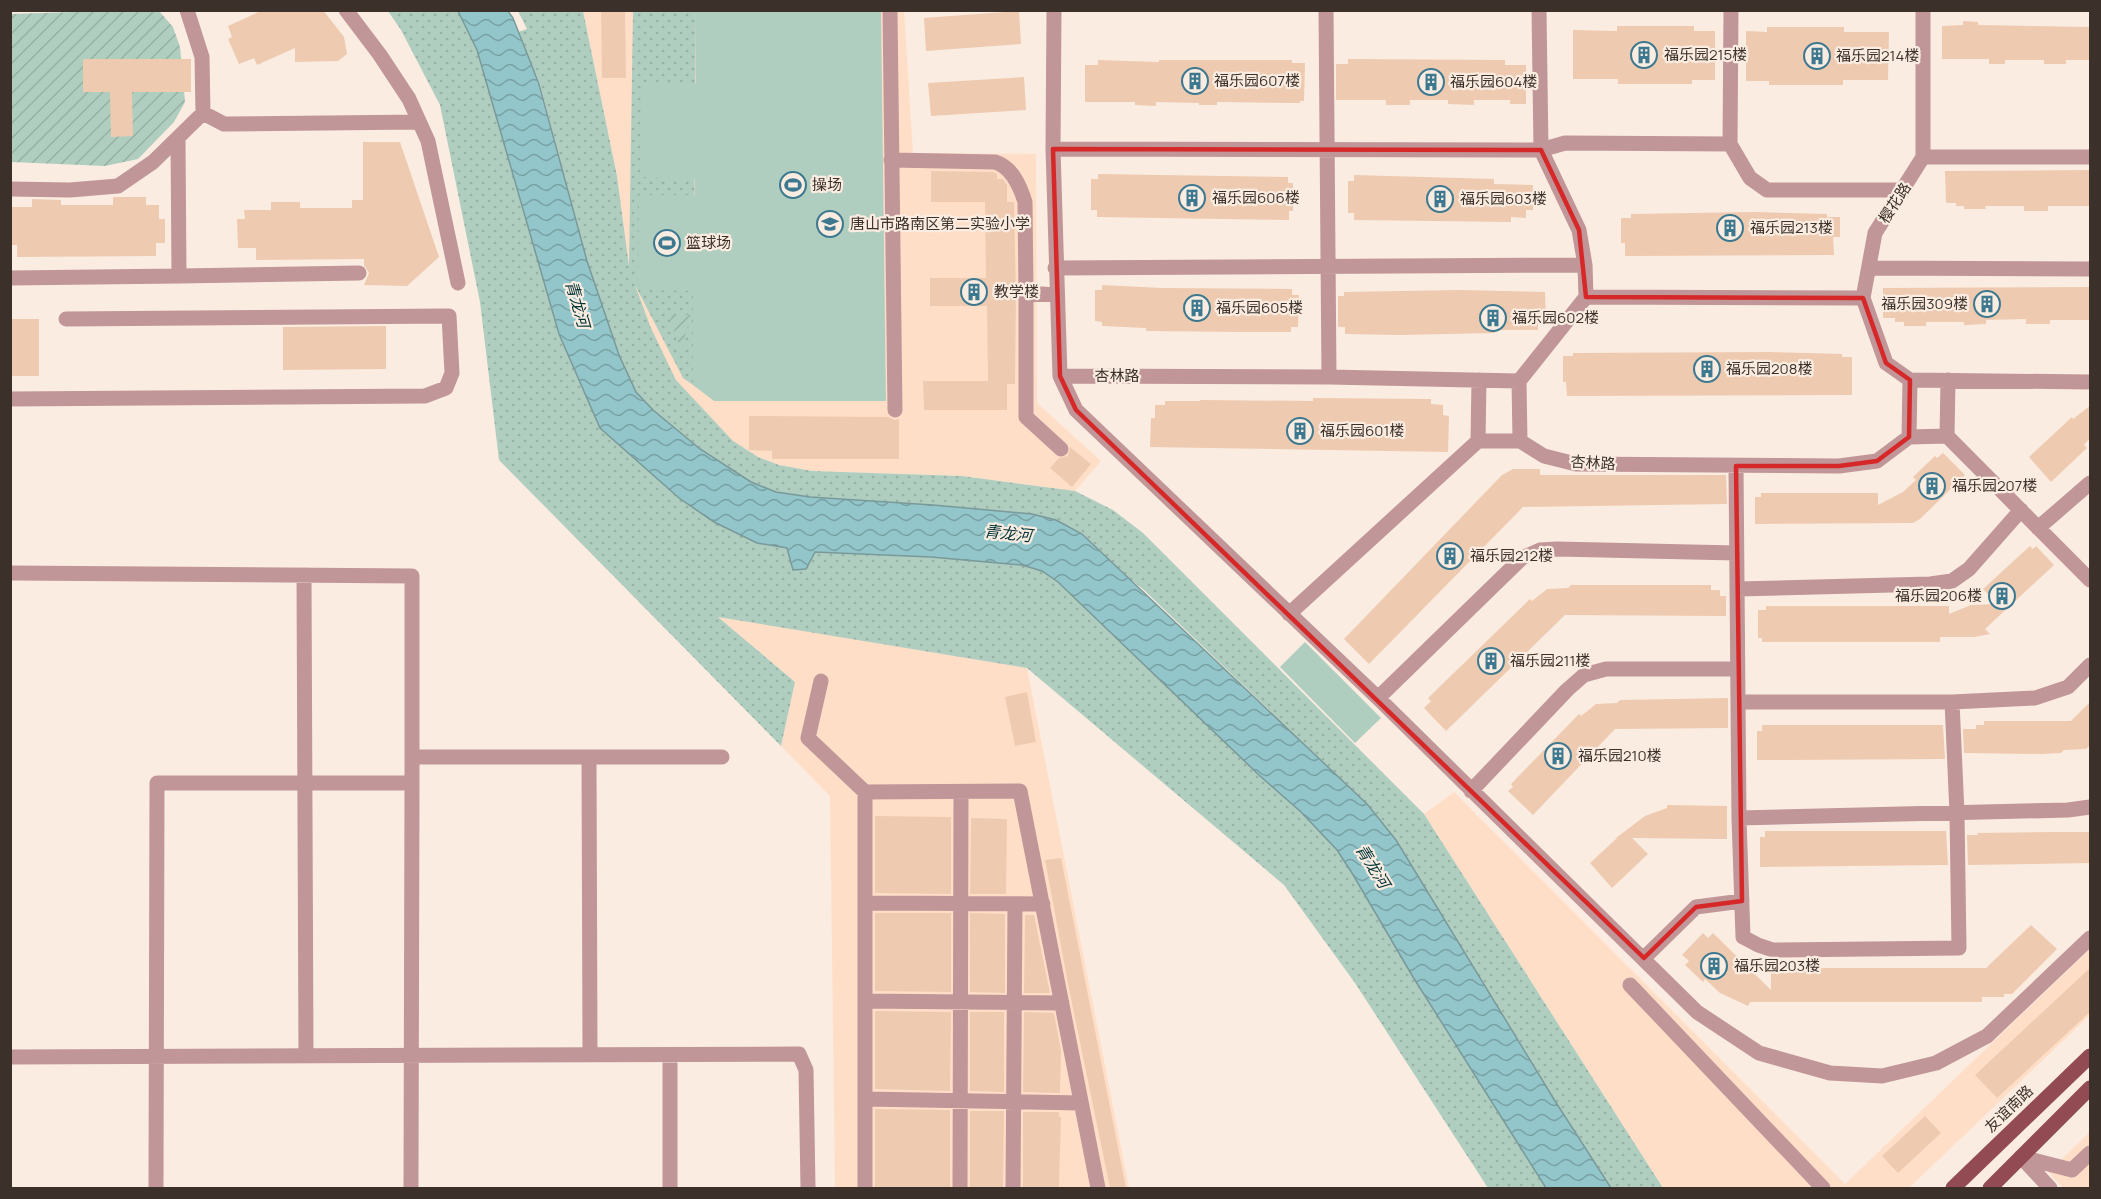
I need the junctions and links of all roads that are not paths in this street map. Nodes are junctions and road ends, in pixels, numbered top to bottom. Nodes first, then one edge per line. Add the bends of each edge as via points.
1 (188, 10) edge
2 (346, 10) edge
3 (890, 10) edge
4 (1054, 10) edge
5 (1326, 10) edge
6 (1539, 10) edge
7 (1731, 10) edge
8 (1923, 10) edge
9 (203, 112) junction
10 (419, 122) junction
11 (178, 138) junction
12 (1731, 144) junction
13 (1053, 149) junction
14 (1328, 149) junction
15 (1541, 150) junction
16 (1923, 157) junction
17 (2091, 157) edge
18 (891, 160) junction
19 (10, 189) edge
20 (1904, 190) junction
21 (1328, 265) junction
22 (1585, 265) junction
23 (1869, 267) junction
24 (1055, 268) junction
25 (2091, 268) edge
26 (359, 273) dead end
27 (179, 276) junction
28 (10, 278) edge
29 (458, 283) dead end
30 (1026, 293) junction
31 (1056, 295) junction
32 (1586, 297) junction
33 (1863, 298) junction
34 (66, 319) dead end
35 (1060, 376) junction
36 (1329, 377) junction
37 (1479, 380) junction
38 (1910, 380) junction
39 (1948, 380) junction
40 (1519, 381) junction
41 (2091, 382) edge
42 (10, 399) edge
43 (895, 410) dead end
44 (1909, 436) junction
45 (1947, 436) junction
46 (1478, 441) junction
47 (1520, 441) junction
48 (1061, 448) dead end
49 (1736, 466) junction
50 (2091, 483) edge
51 (2021, 510) junction
52 (2038, 528) junction
53 (1736, 553) junction
54 (10, 573) edge
55 (304, 575) junction
56 (2091, 580) edge
57 (1737, 589) junction
58 (1289, 614) junction
59 (2091, 665) edge
60 (1737, 669) junction
61 (821, 681) dead end
62 (1378, 698) junction
63 (1738, 702) junction
64 (1952, 702) junction
65 (412, 757) junction
66 (589, 757) junction
67 (722, 757) dead end
68 (305, 783) junction
69 (412, 783) junction
70 (1471, 791) junction
71 (865, 792) junction
72 (961, 792) junction
73 (2091, 807) edge
74 (1957, 813) junction
75 (1739, 818) junction
76 (1742, 901) junction
77 (865, 903) junction
78 (961, 904) junction
79 (1015, 904) junction
80 (1043, 904) junction
81 (2091, 938) edge
82 (1644, 958) junction
83 (1630, 985) dead end
84 (865, 1001) junction
85 (961, 1002) junction
86 (1014, 1003) junction
87 (1062, 1003) junction
88 (590, 1055) junction
89 (670, 1055) junction
90 (306, 1056) junction
91 (411, 1056) junction
92 (2091, 1056) edge
93 (10, 1057) edge
94 (156, 1057) junction
95 (2091, 1089) edge
96 (865, 1099) junction
97 (960, 1101) junction
98 (1014, 1101) junction
99 (1081, 1103) junction
100 (2091, 1153) edge
101 (2021, 1157) junction
102 (156, 1188) edge
103 (411, 1188) edge
104 (670, 1188) edge
105 (808, 1188) edge
106 (865, 1188) edge
107 (960, 1188) edge
108 (1013, 1188) edge
109 (1098, 1188) edge
110 (1823, 1188) edge
111 (1953, 1188) edge
112 (1990, 1188) edge
113 (2050, 1188) edge

1 - 9 street via 202,57
2 - 10 street via 398,82
3 - 18 street
4 - 13 street
5 - 14 street
6 - 15 street
7 - 12 street
8 - 16 street, 樱花路
9 - 10 street via 224,124
9 - 11 street
10 - 29 street via 428,141
11 - 19 street via 153,162 118,186
11 - 27 street
12 - 15 street via 1565,143
12 - 20 street via 1750,178 1767,190
13 - 14 street
13 - 24 street
14 - 15 street
14 - 21 street
15 - 22 street via 1579,230
16 - 17 street
16 - 20 street, 樱花路
18 - 30 street via 1002,164 1017,182 1025,202
18 - 43 street
20 - 23 street, 樱花路 via 1875,233
21 - 22 street
21 - 24 street
21 - 36 street
22 - 32 street
23 - 25 street
23 - 33 street, 樱花路
24 - 31 street
26 - 27 street
27 - 28 street
30 - 31 street
30 - 48 street via 1026,417
31 - 35 street
32 - 33 street
32 - 40 street
33 - 38 street via 1886,363
34 - 42 street via 449,316 452,373 446,388 425,396
35 - 36 street, 杏林路
35 - 58 street via 1076,410
36 - 37 street, 杏林路
37 - 40 street, 杏林路
37 - 46 street
38 - 39 street
38 - 44 street
39 - 41 street
39 - 45 street
40 - 47 street
44 - 45 street
44 - 49 street, 杏林路 via 1877,461 1839,466
45 - 51 street
46 - 47 street
46 - 58 street
47 - 49 street, 杏林路 via 1544,456 1576,464
49 - 53 street
50 - 52 street
51 - 52 street
51 - 57 street via 1969,569 1952,581
52 - 56 street
53 - 57 street
53 - 62 street via 1540,550 1522,558
54 - 55 street
55 - 65 street via 412,576
55 - 68 street
57 - 60 street
58 - 62 street
59 - 64 street via 2068,687 2035,698
60 - 63 street
60 - 70 street via 1606,669 1584,675
61 - 71 street via 808,738
62 - 70 street
63 - 64 street
63 - 75 street
64 - 74 street
65 - 66 street
65 - 69 street
66 - 67 street
66 - 88 street
68 - 69 street
68 - 90 street
68 - 94 street via 157,783
69 - 91 street
70 - 82 street
71 - 72 street
71 - 77 street
72 - 78 street
72 - 80 street via 1020,791
73 - 74 street
74 - 75 street
74 - 76 street via 1959,948 1773,950 1743,937
75 - 76 street
76 - 82 street via 1696,907
77 - 78 street
77 - 84 street
78 - 79 street
78 - 85 street
79 - 80 street
79 - 86 street
80 - 87 street
81 - 82 street via 1987,1036 1936,1063 1882,1076 1830,1073 1759,1053 1697,1012
83 - 110 street
84 - 85 street
84 - 96 street
85 - 86 street
85 - 97 street
86 - 87 street
86 - 98 street
87 - 99 street
88 - 89 street
88 - 91 street
89 - 104 street
89 - 105 street via 799,1054 806,1070
90 - 91 street
90 - 94 street
91 - 103 street
92 - 111 main road, 友谊南路
93 - 94 street
94 - 102 street
95 - 101 main road
96 - 97 street
96 - 106 street
97 - 98 street
97 - 107 street
98 - 99 street
98 - 108 street
99 - 109 street
100 - 101 street via 2072,1170
101 - 112 main road
101 - 113 street

